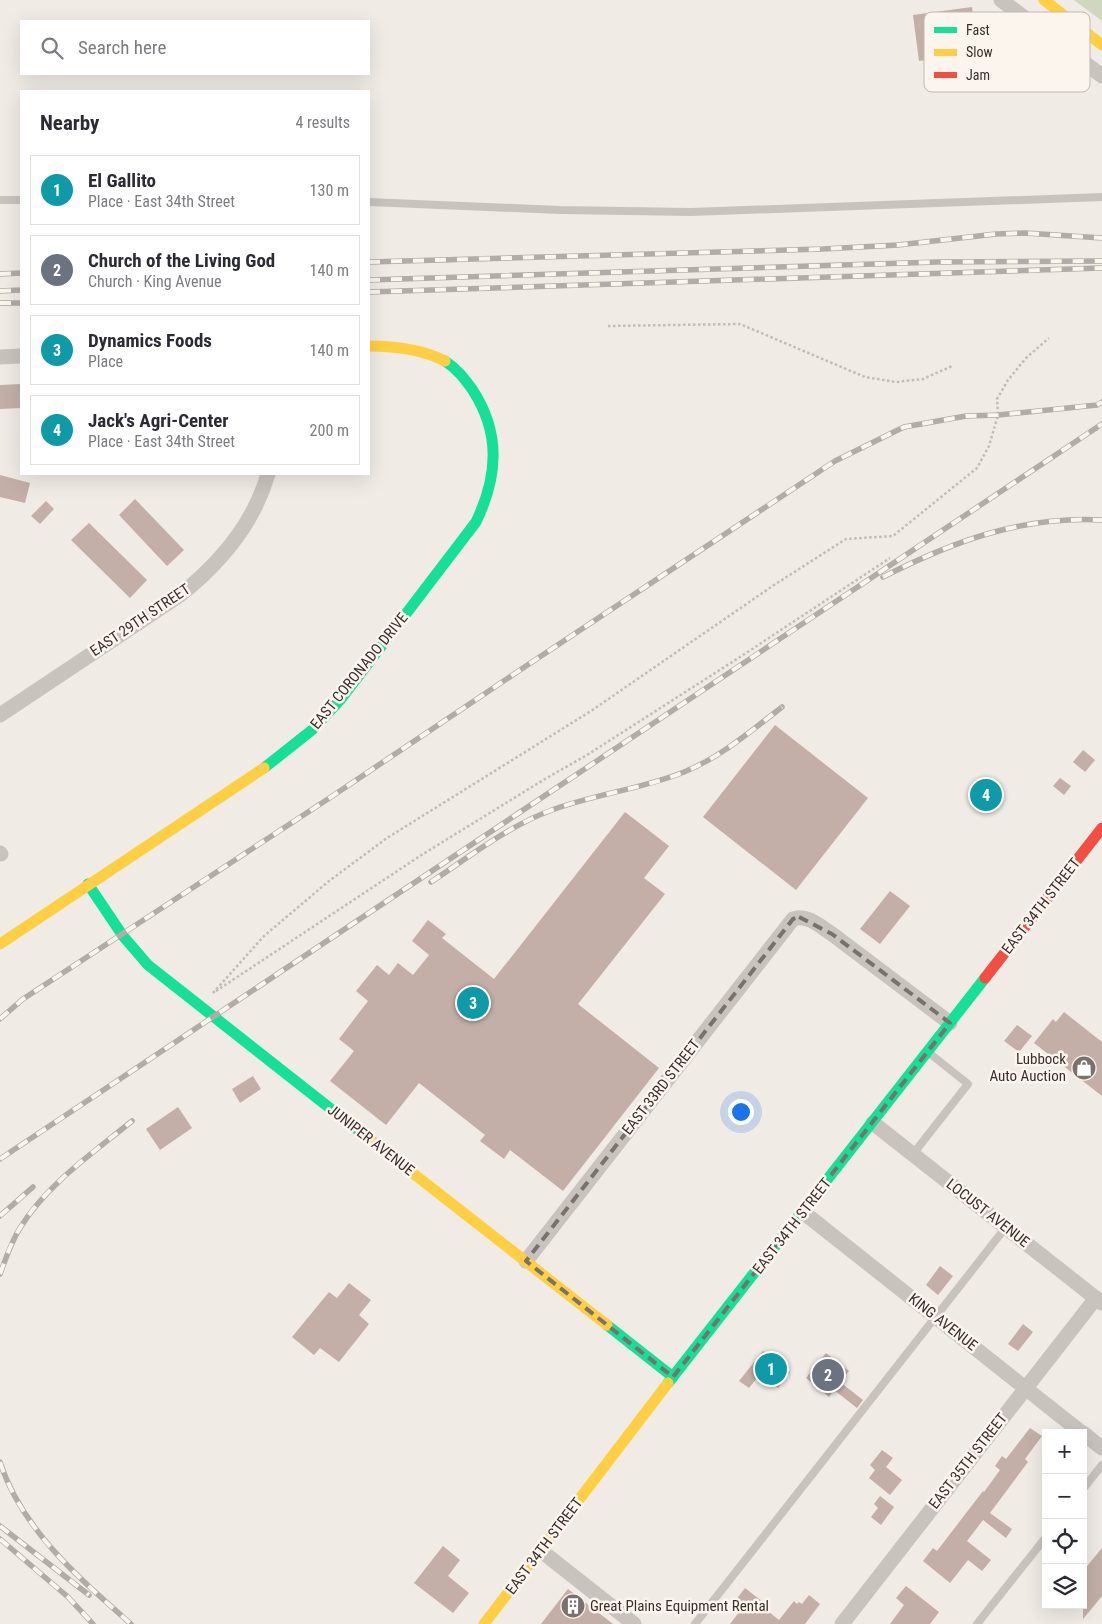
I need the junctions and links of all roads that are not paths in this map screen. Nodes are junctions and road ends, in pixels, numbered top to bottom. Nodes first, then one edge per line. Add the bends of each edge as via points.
1 (1001, 0) edge
2 (1044, 0) edge
3 (1017, 12) edge
4 (1059, 12) edge
5 (1090, 36) edge
6 (1102, 45) edge
7 (1090, 67) edge
8 (1102, 76) edge
9 (1102, 198) edge
10 (0, 200) edge
11 (20, 200) edge
12 (370, 202) edge
13 (370, 346) edge
14 (20, 356) edge
15 (0, 357) edge
16 (268, 475) edge
17 (0, 715) edge
18 (1102, 828) edge
19 (88, 884) junction
20 (0, 944) edge
21 (950, 1023) junction
22 (928, 1052) junction
23 (873, 1123) junction
24 (913, 1154) junction
25 (803, 1212) junction
26 (1006, 1227) junction
27 (526, 1261) junction
28 (1099, 1301) edge
29 (935, 1316) junction
30 (673, 1377) junction
31 (1025, 1388) junction
32 (1078, 1429) edge
33 (1087, 1436) edge
34 (1102, 1448) edge
35 (1102, 1465) edge
36 (1087, 1484) edge
37 (1042, 1542) edge
38 (540, 1550) junction
39 (484, 1624) edge
40 (634, 1624) edge
41 (695, 1624) edge
42 (842, 1624) edge
43 (977, 1624) edge

1 - 3 street
2 - 4 street
5 - 6 street
7 - 8 street
9 - 12 lane via 691,212
10 - 11 lane
13 - 19 street, EAST CORONADO DRIVE via 420,351 442,360 466,380 485,413 494,445 494,466 485,506 466,536 341,699 312,730 270,764
14 - 15 street
16 - 17 street, EAST 29TH STREET via 233,543 197,581 180,596
18 - 21 street, EAST 34TH STREET
19 - 20 street, EAST CORONADO DRIVE
19 - 27 street, JUNIPER AVENUE via 121,935 148,965
21 - 22 street, EAST 34TH STREET
21 - 27 street, EAST 33RD STREET via 811,920 793,919
22 - 23 street, EAST 34TH STREET
22 - 24 lane via 968,1084
23 - 24 street, LOCUST AVENUE
23 - 25 street, EAST 34TH STREET
24 - 26 street, LOCUST AVENUE
25 - 29 street, KING AVENUE
25 - 30 street, EAST 34TH STREET
26 - 28 street, LOCUST AVENUE
26 - 29 lane
27 - 30 street, JUNIPER AVENUE
28 - 31 street, EAST 35TH STREET
29 - 31 street, KING AVENUE
29 - 41 lane
30 - 38 street, EAST 34TH STREET
31 - 32 street, KING AVENUE
31 - 42 street, EAST 35TH STREET
33 - 34 street, KING AVENUE
35 - 36 lane
37 - 43 lane
38 - 39 street, EAST 34TH STREET
38 - 40 street

